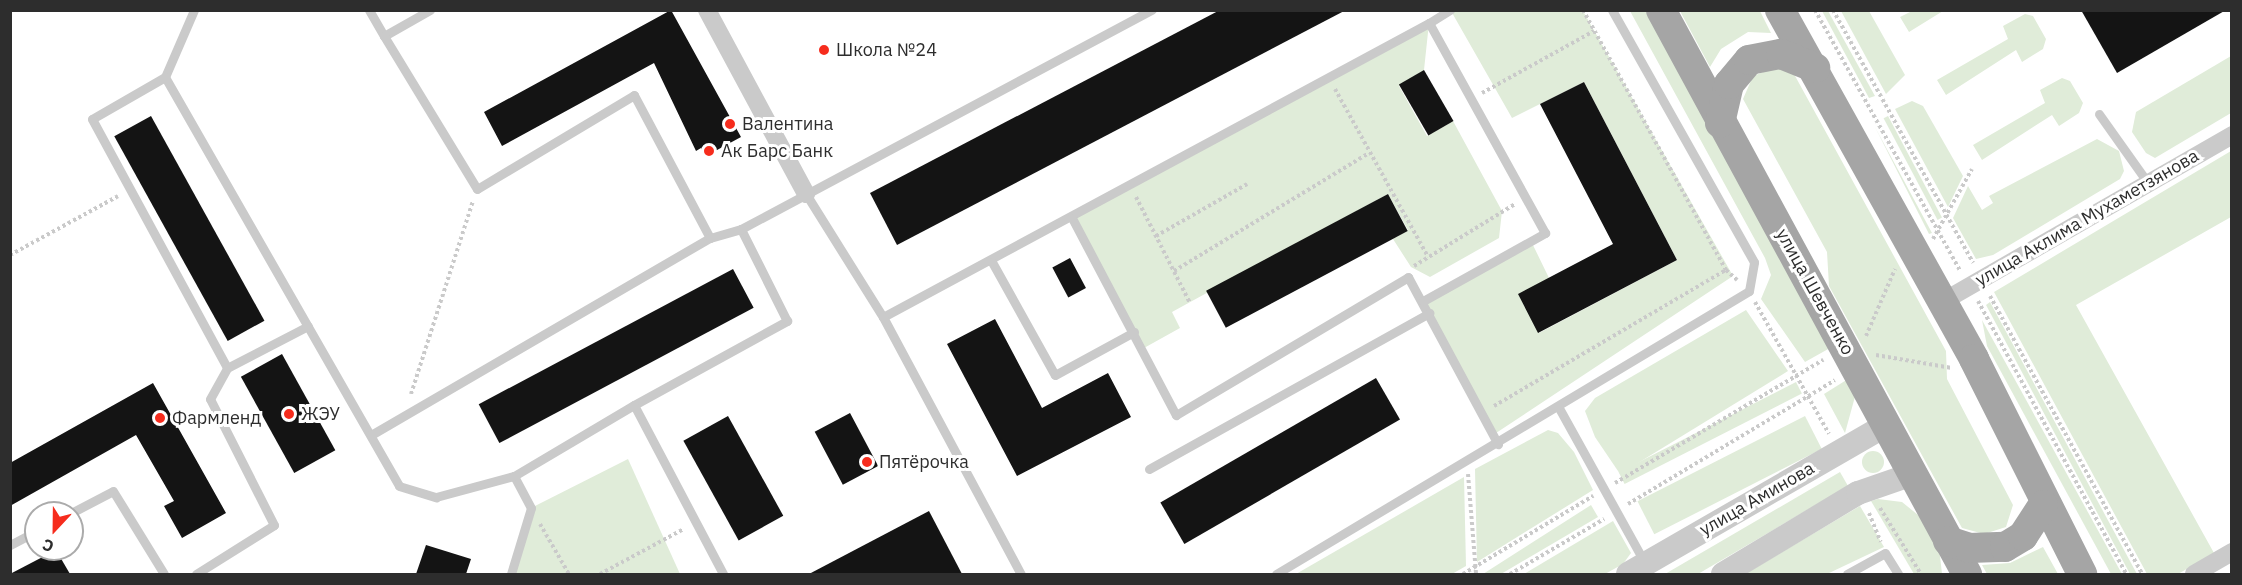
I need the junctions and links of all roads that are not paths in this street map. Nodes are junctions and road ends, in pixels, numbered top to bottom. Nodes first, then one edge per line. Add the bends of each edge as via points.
1 (194, 10) edge
2 (369, 10) edge
3 (430, 10) edge
4 (708, 10) edge
5 (1152, 10) edge
6 (1450, 10) edge
7 (1612, 10) edge
8 (1661, 10) edge
9 (1780, 10) edge
10 (1429, 22) junction
11 (384, 36) junction
12 (1815, 68) junction
13 (165, 76) junction
14 (2099, 114) dead end
15 (1720, 123) junction
16 (2232, 135) edge
17 (2148, 183) junction
18 (806, 194) junction
19 (1072, 218) junction
20 (741, 229) junction
21 (710, 238) junction
22 (992, 262) junction
23 (1423, 301) junction
24 (1942, 302) junction
25 (1430, 313) junction
26 (883, 317) junction
27 (308, 326) junction
28 (1134, 332) junction
29 (227, 368) junction
30 (634, 405) junction
31 (1559, 408) junction
32 (1886, 425) junction
33 (371, 435) junction
34 (1498, 444) junction
35 (1149, 469) dead end
36 (1913, 474) junction
37 (514, 476) junction
38 (2043, 505) junction
39 (84, 506) edge
40 (24, 537) edge
41 (1948, 541) junction
42 (10, 545) edge
43 (2232, 552) edge
44 (1637, 569) edge
45 (164, 574) edge
46 (196, 574) edge
47 (511, 574) edge
48 (723, 574) edge
49 (1021, 574) edge
50 (1276, 574) edge
51 (1723, 574) edge
52 (1847, 574) edge
53 (1898, 574) edge
54 (1967, 574) edge
55 (2082, 574) edge
56 (2194, 574) edge

1 - 13 lane
2 - 11 lane
3 - 11 lane
4 - 18 street
5 - 18 lane
6 - 10 lane
7 - 31 lane via 1754,262 1749,291
8 - 15 main road, улица Шевченко
9 - 12 main road
10 - 19 lane
10 - 23 lane via 1545,233
11 - 21 lane via 477,189 634,95
12 - 15 main road via 1781,54 1749,60 1729,84
12 - 24 main road
13 - 27 lane
13 - 29 lane via 92,119
14 - 17 lane
15 - 32 main road, улица Шевченко
16 - 17 street, улица Аклима Мухаметзянова
17 - 24 street, улица Аклима Мухаметзянова
18 - 20 lane
18 - 26 lane
19 - 22 lane
19 - 28 lane
20 - 21 lane
20 - 30 lane via 787,321
21 - 33 lane
22 - 26 lane
22 - 28 lane via 1055,375
23 - 25 lane
23 - 28 lane via 1408,277 1176,415
24 - 38 main road
25 - 34 lane
25 - 35 lane
26 - 49 lane
27 - 29 lane
27 - 33 lane
29 - 46 lane via 210,399 274,525
30 - 37 lane
30 - 48 lane
31 - 34 lane
31 - 44 lane via 1616,511
32 - 36 main road, улица Шевченко
32 - 44 street, улица Аминова
33 - 37 lane via 399,486 436,497
34 - 50 lane
36 - 41 main road, улица Шевченко
36 - 51 street via 1858,493
37 - 47 lane via 531,508
38 - 41 main road via 2023,536 2005,547 1970,548
38 - 55 main road
39 - 45 lane via 113,490
40 - 42 lane
41 - 54 main road, улица Шевченко
43 - 56 street
52 - 53 lane via 1885,553

